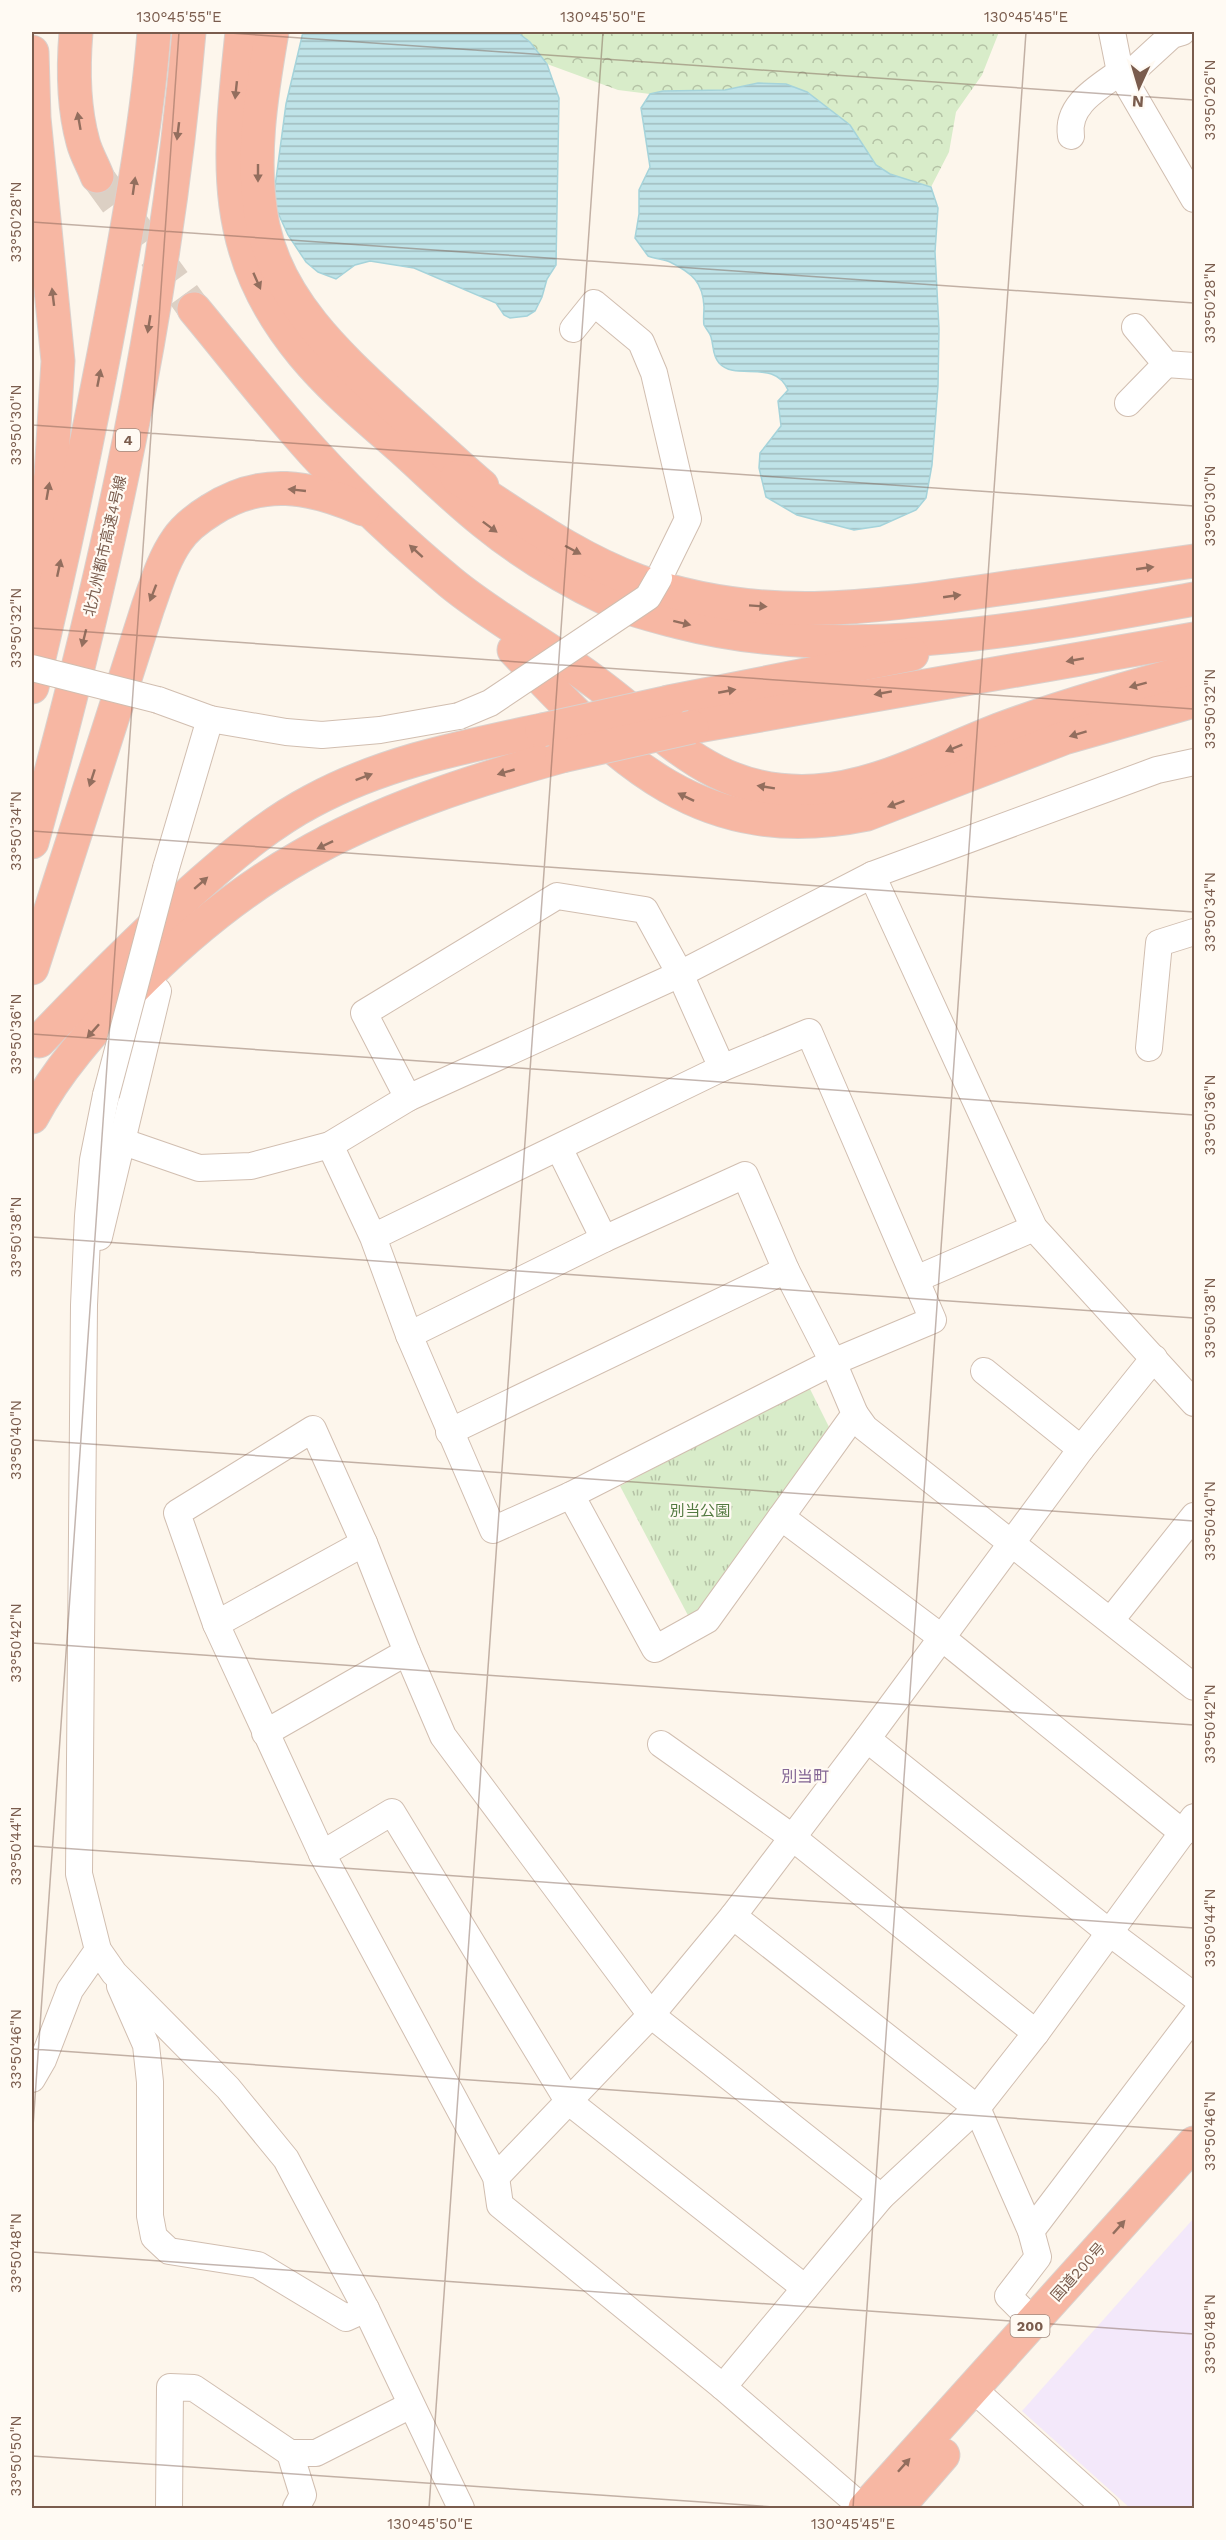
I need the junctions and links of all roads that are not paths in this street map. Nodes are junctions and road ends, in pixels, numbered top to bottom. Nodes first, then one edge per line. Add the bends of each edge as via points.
1 (76, 32) edge
2 (154, 32) edge
3 (189, 32) edge
4 (242, 32) edge
5 (272, 32) edge
6 (1112, 32) edge
7 (1182, 32) edge
8 (32, 52) edge
9 (1122, 75) junction
10 (1071, 136) dead end
11 (98, 176) tunnel mouth
12 (1194, 199) edge
13 (194, 309) tunnel mouth
14 (276, 318) junction
15 (1135, 327) dead end
16 (573, 329) dead end
17 (1166, 364) junction
18 (1194, 366) edge
19 (1128, 403) dead end
20 (506, 508) junction
21 (373, 513) junction
22 (1194, 561) edge
23 (452, 583) junction
24 (32, 590) edge
25 (1194, 599) edge
26 (1194, 639) edge
27 (32, 668) edge
28 (1194, 670) edge
29 (32, 687) edge
30 (1194, 701) edge
31 (210, 719) junction
32 (1194, 762) edge
33 (32, 842) edge
34 (872, 875) junction
35 (1194, 932) edge
36 (32, 968) edge
37 (680, 974) junction
38 (159, 991) dead end
39 (39, 1041) dead end
40 (1149, 1048) dead end
41 (722, 1068) junction
42 (408, 1098) junction
43 (32, 1117) edge
44 (121, 1141) junction
45 (330, 1145) junction
46 (559, 1148) junction
47 (1034, 1228) junction
48 (373, 1237) junction
49 (604, 1239) junction
50 (786, 1270) junction
51 (916, 1279) junction
52 (84, 1305) junction
53 (409, 1335) junction
54 (1154, 1358) junction
55 (833, 1362) junction
56 (984, 1371) dead end
57 (1194, 1403) edge
58 (855, 1414) junction
59 (449, 1432) junction
60 (1081, 1449) junction
61 (571, 1495) junction
62 (1194, 1516) edge
63 (781, 1517) junction
64 (364, 1543) junction
65 (1011, 1544) junction
66 (1111, 1620) junction
67 (216, 1624) junction
68 (941, 1637) junction
69 (407, 1652) junction
70 (1194, 1687) edge
71 (265, 1733) junction
72 (867, 1739) junction
73 (661, 1744) dead end
74 (1189, 1825) edge
75 (792, 1837) junction
76 (322, 1854) junction
77 (733, 1916) junction
78 (1110, 1933) junction
79 (98, 1950) junction
80 (114, 1973) junction
81 (1194, 1996) edge
82 (651, 2015) junction
83 (1194, 2016) edge
84 (1036, 2033) junction
85 (32, 2079) edge
86 (568, 2102) junction
87 (977, 2108) junction
88 (1194, 2143) edge
89 (1194, 2175) edge
90 (496, 2177) junction
91 (881, 2197) junction
92 (1031, 2231) junction
93 (805, 2288) junction
94 (366, 2309) junction
95 (1034, 2322) junction
96 (723, 2387) junction
97 (981, 2396) junction
98 (411, 2405) junction
99 (290, 2453) junction
100 (169, 2508) edge
101 (296, 2508) edge
102 (461, 2508) edge
103 (864, 2508) edge
104 (897, 2508) edge
105 (1106, 2508) edge

11 -> 1 highway via 83,144 76,106
29 -> 2 highway via 74,502 131,208
3 -> 33 highway, 北九州都市高速4号線 / 4 via 166,220 143,363 85,634
4 -> 14 highway via 234,111 235,207 243,246
5 -> 20 highway via 263,91 258,182 263,226 274,263 297,305 351,368
6 - 9 street
7 - 9 street via 1172,35
24 -> 8 highway via 51,475 58,361 35,129
9 - 10 street via 1082,101 1069,123
9 - 12 street
13 - 21 highway via 314,453
14 - 20 highway via 338,381 415,446
14 -> 25 highway via 333,387 484,522 527,554 612,602 667,619 718,632 824,642 1031,628
15 - 17 street
16 - 31 street, bridge via 594,303 641,342 654,373 688,519 648,597 490,703 459,716 381,730 322,735
17 - 18 street
17 - 19 street
20 -> 22 highway via 544,535 636,580 694,598 742,606 840,609 894,605
23 -> 21 highway
21 -> 36 highway via 336,497 300,489 262,488 229,498 199,517 177,540 147,607
28 -> 23 highway via 1060,708 883,777 814,791 781,789 744,784 711,771 598,683
30 -> 23 highway via 1064,738 867,814 834,821 767,821 701,804 639,768 567,706
39 -> 25 highway, bridge via 181,901 265,831 311,801 359,779 407,761 669,702
26 -> 43 highway, bridge via 692,727 562,756 399,810 300,857 198,929 151,971 74,1052
27 - 31 street, bridge via 158,700
31 - 52 street, bridge via 106,1095 93,1160
32 - 34 street via 1157,770
34 - 37 street
34 - 47 street
35 - 40 street via 1159,943
37 - 41 street
37 - 42 street
37 - 42 street via 645,910 557,896 364,1013
38 - 44 street
41 - 46 street
41 - 51 street via 809,1032
42 - 45 street
44 - 45 street via 199,1168 251,1166
44 - 52 street
45 - 48 street
46 - 48 street
46 - 49 street
47 - 51 street
47 - 54 street
48 - 53 street
49 - 50 street via 745,1175
49 - 53 street
50 - 55 street
50 - 59 street
51 - 55 street via 933,1320
52 - 79 street via 79,1874
53 - 59 street
54 - 57 street
54 - 60 street
55 - 58 street
55 - 61 street
56 - 60 street
58 - 63 street
58 - 65 street via 866,1428
59 - 61 street via 493,1530
60 - 65 street
61 - 63 street via 655,1649 708,1620
62 - 66 street
63 - 68 street
64 - 67 street
64 - 67 street via 313,1429 177,1513
64 - 69 street
65 - 66 street
65 - 68 street
66 - 70 street
67 - 71 street
68 - 72 street
68 - 74 street
69 - 71 street
69 - 82 street via 443,1736
71 - 76 street
72 - 75 street
72 - 78 street
73 - 75 street
74 - 78 street
75 - 77 street
75 - 84 street
76 - 86 street via 392,1812
76 - 90 street
77 - 82 street
77 - 87 street
78 - 81 street
78 - 84 street
79 - 80 street
79 - 85 street via 70,1990
80 - 94 street via 228,2088 286,2159
80 - 94 street via 146,2045 150,2082 150,2216 154,2237 169,2251 258,2265 346,2318
82 - 86 street
82 - 91 street
83 - 92 street
84 - 87 street
86 - 90 street
86 - 93 street
87 - 91 street
87 - 92 street
95 -> 88 highway, 国道200号 / 200
89 - 97 highway, 国道200号 / 200
90 - 96 street via 500,2205
91 - 93 street
92 - 95 street via 1038,2257 1008,2296
93 - 96 street
94 - 98 street
95 - 97 highway, 国道200号 / 200
96 - 103 street
103 -> 97 highway, 国道200号 / 200
97 - 104 highway, 国道200号 / 200
97 - 105 street
98 - 99 street via 316,2453
98 - 102 street
99 - 100 street via 194,2388 170,2387
99 - 101 street via 303,2495

